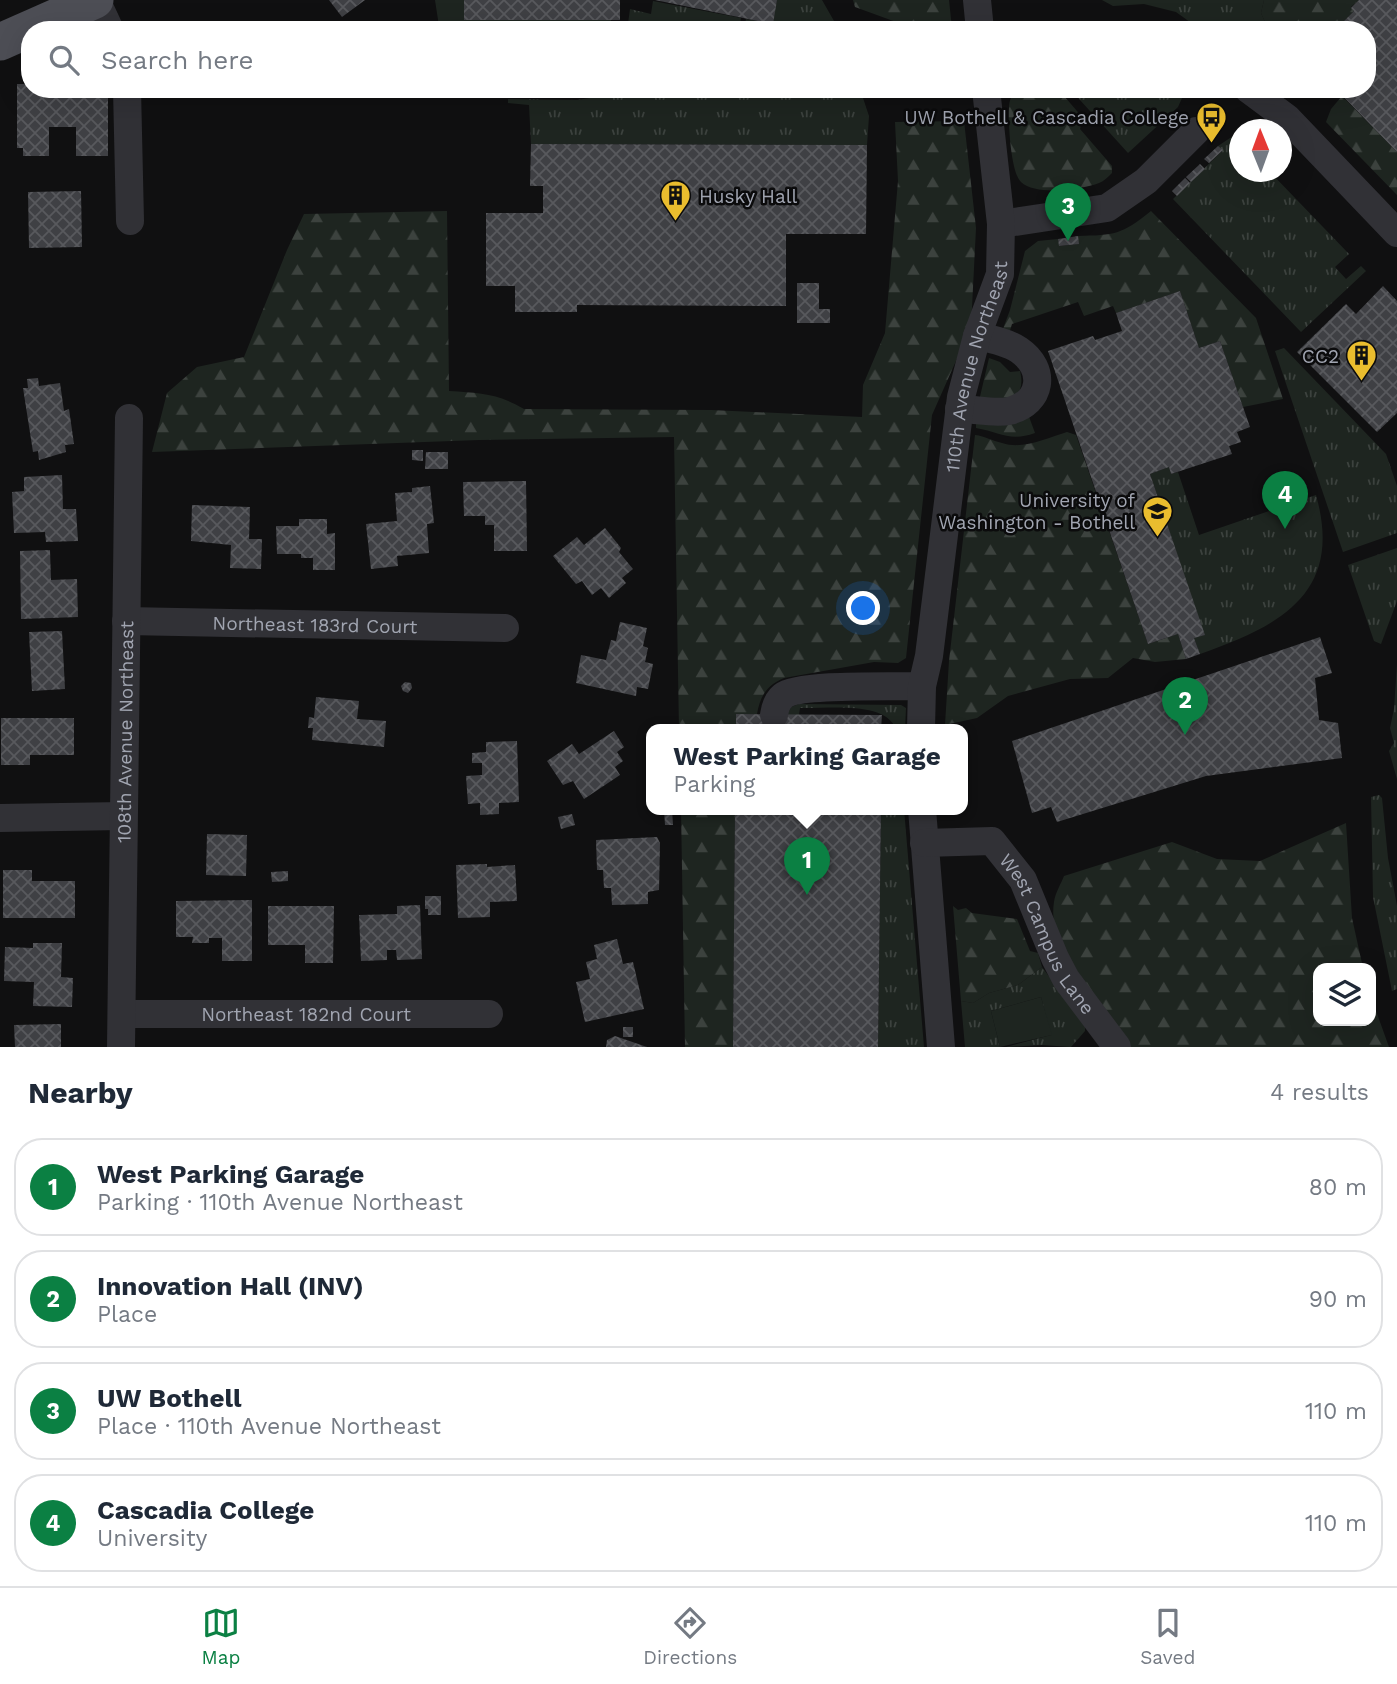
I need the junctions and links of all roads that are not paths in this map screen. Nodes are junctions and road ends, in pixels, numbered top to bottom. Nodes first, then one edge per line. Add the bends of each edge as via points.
1 (95, 0) edge
2 (977, 0) edge
3 (48, 21) edge
4 (106, 21) edge
5 (979, 21) edge
6 (21, 33) edge
7 (0, 42) edge
8 (127, 98) edge
9 (987, 98) edge
10 (1260, 98) edge
11 (1196, 131) dead end
12 (130, 221) dead end
13 (1001, 225) junction
14 (1397, 233) edge
15 (977, 336) junction
16 (959, 410) junction
17 (129, 418) dead end
18 (126, 621) junction
19 (505, 628) dead end
20 (922, 686) junction
21 (774, 715) dead end
22 (921, 724) edge
23 (922, 815) edge
24 (123, 817) junction
25 (0, 818) edge
26 (923, 843) junction
27 (122, 1014) junction
28 (489, 1014) dead end
29 (121, 1047) edge
30 (941, 1047) edge
31 (1117, 1047) edge

1 - 3 main road
1 - 4 street
2 - 5 street
6 - 7 main road
8 - 12 street
9 - 13 street, 110th Avenue Northeast
10 - 14 street via 1287,118
11 - 13 street via 1146,181 1107,208
13 - 15 street, 110th Avenue Northeast via 1000,274
15 - 16 street, 110th Avenue Northeast
15 - 16 street via 1018,349 1028,358 1038,388 1034,396 1010,411
16 - 20 street, 110th Avenue Northeast
17 - 18 street, 108th Avenue Northeast
18 - 19 street, Northeast 183rd Court
18 - 24 street, 108th Avenue Northeast
20 - 21 street via 808,688 785,694
20 - 22 street, 110th Avenue Northeast
23 - 26 street
24 - 25 street
24 - 27 street, 108th Avenue Northeast
26 - 30 street
26 - 31 street, West Campus Lane via 992,841 1023,880 1066,979
27 - 28 street, Northeast 182nd Court
27 - 29 street, 108th Avenue Northeast

